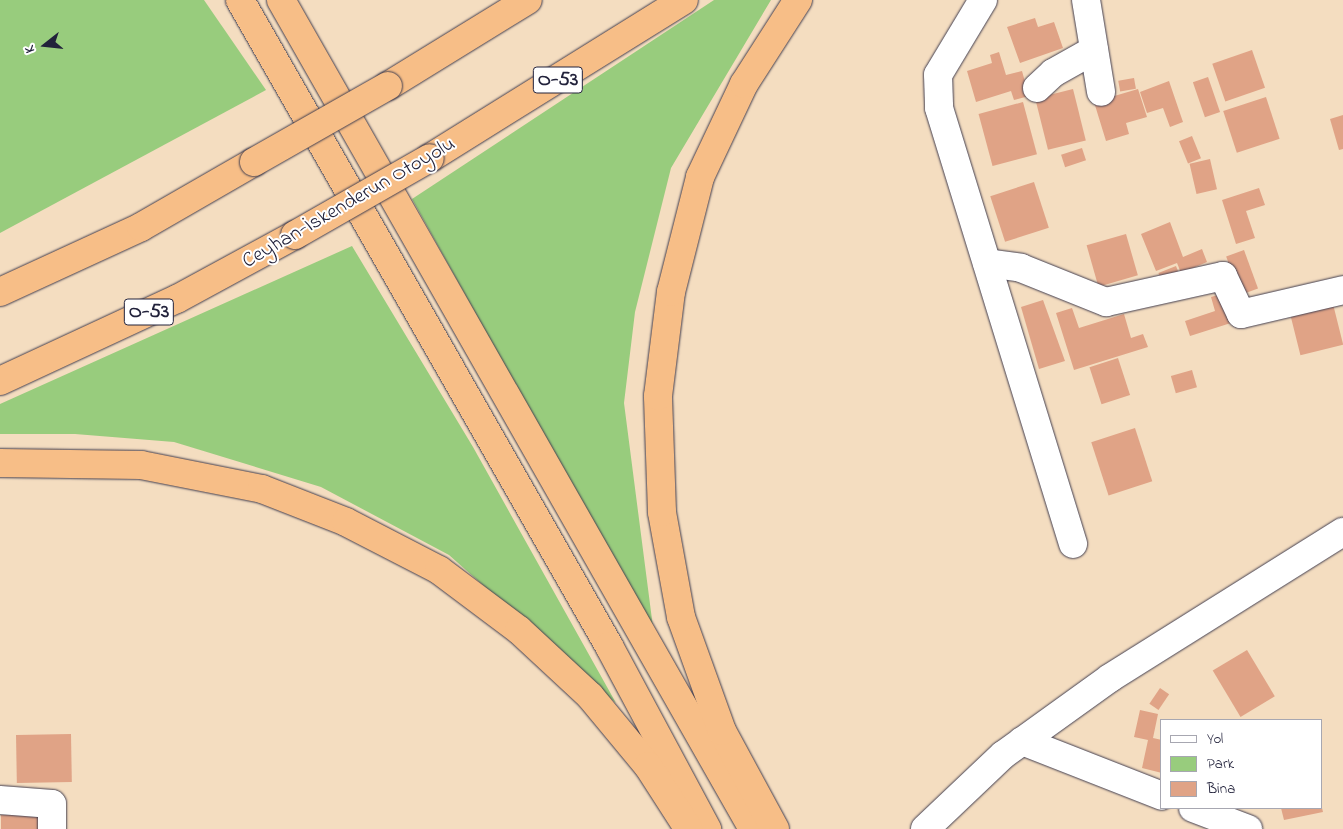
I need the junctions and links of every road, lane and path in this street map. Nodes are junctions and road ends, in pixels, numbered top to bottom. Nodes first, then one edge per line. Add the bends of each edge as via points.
1 (240, 0) edge
2 (281, 0) edge
3 (528, 0) edge
4 (684, 0) edge
5 (798, 0) edge
6 (983, 0) edge
7 (1086, 0) edge
8 (1094, 50) junction
9 (1037, 88) dead end
10 (1101, 92) dead end
11 (141, 227) junction
12 (986, 264) junction
13 (0, 286) edge
14 (1343, 290) edge
15 (0, 292) edge
16 (0, 382) edge
17 (0, 463) edge
18 (1343, 532) edge
19 (1073, 544) dead end
20 (1022, 742) junction
21 (1160, 795) edge
22 (0, 800) edge
23 (1196, 809) edge
24 (52, 829) edge
25 (688, 829) edge
26 (707, 829) edge
27 (753, 829) edge
28 (775, 829) edge
29 (925, 829) edge
30 (1248, 829) edge

1 - 26 highway via 609,646
2 - 27 highway
3 - 11 highway, bridge via 388,86
4 - 16 highway, Ceyhan-İskenderun Otoyolu / O-53, bridge via 430,158 295,235 178,299
5 - 28 highway via 744,84 700,177 671,292 658,396 662,512 681,617 722,731
6 - 12 street via 938,75 938,84 939,108
7 - 8 street
8 - 9 street via 1053,73
8 - 10 street
11 - 13 highway
11 - 15 highway
12 - 14 street via 1021,268 1106,302 1223,276 1241,314
12 - 19 street
17 - 25 highway via 141,464 262,489 346,522 439,570 519,630 590,696 648,766
18 - 20 street via 1110,678
20 - 21 street
20 - 29 street
22 - 24 street via 52,804
23 - 30 street

